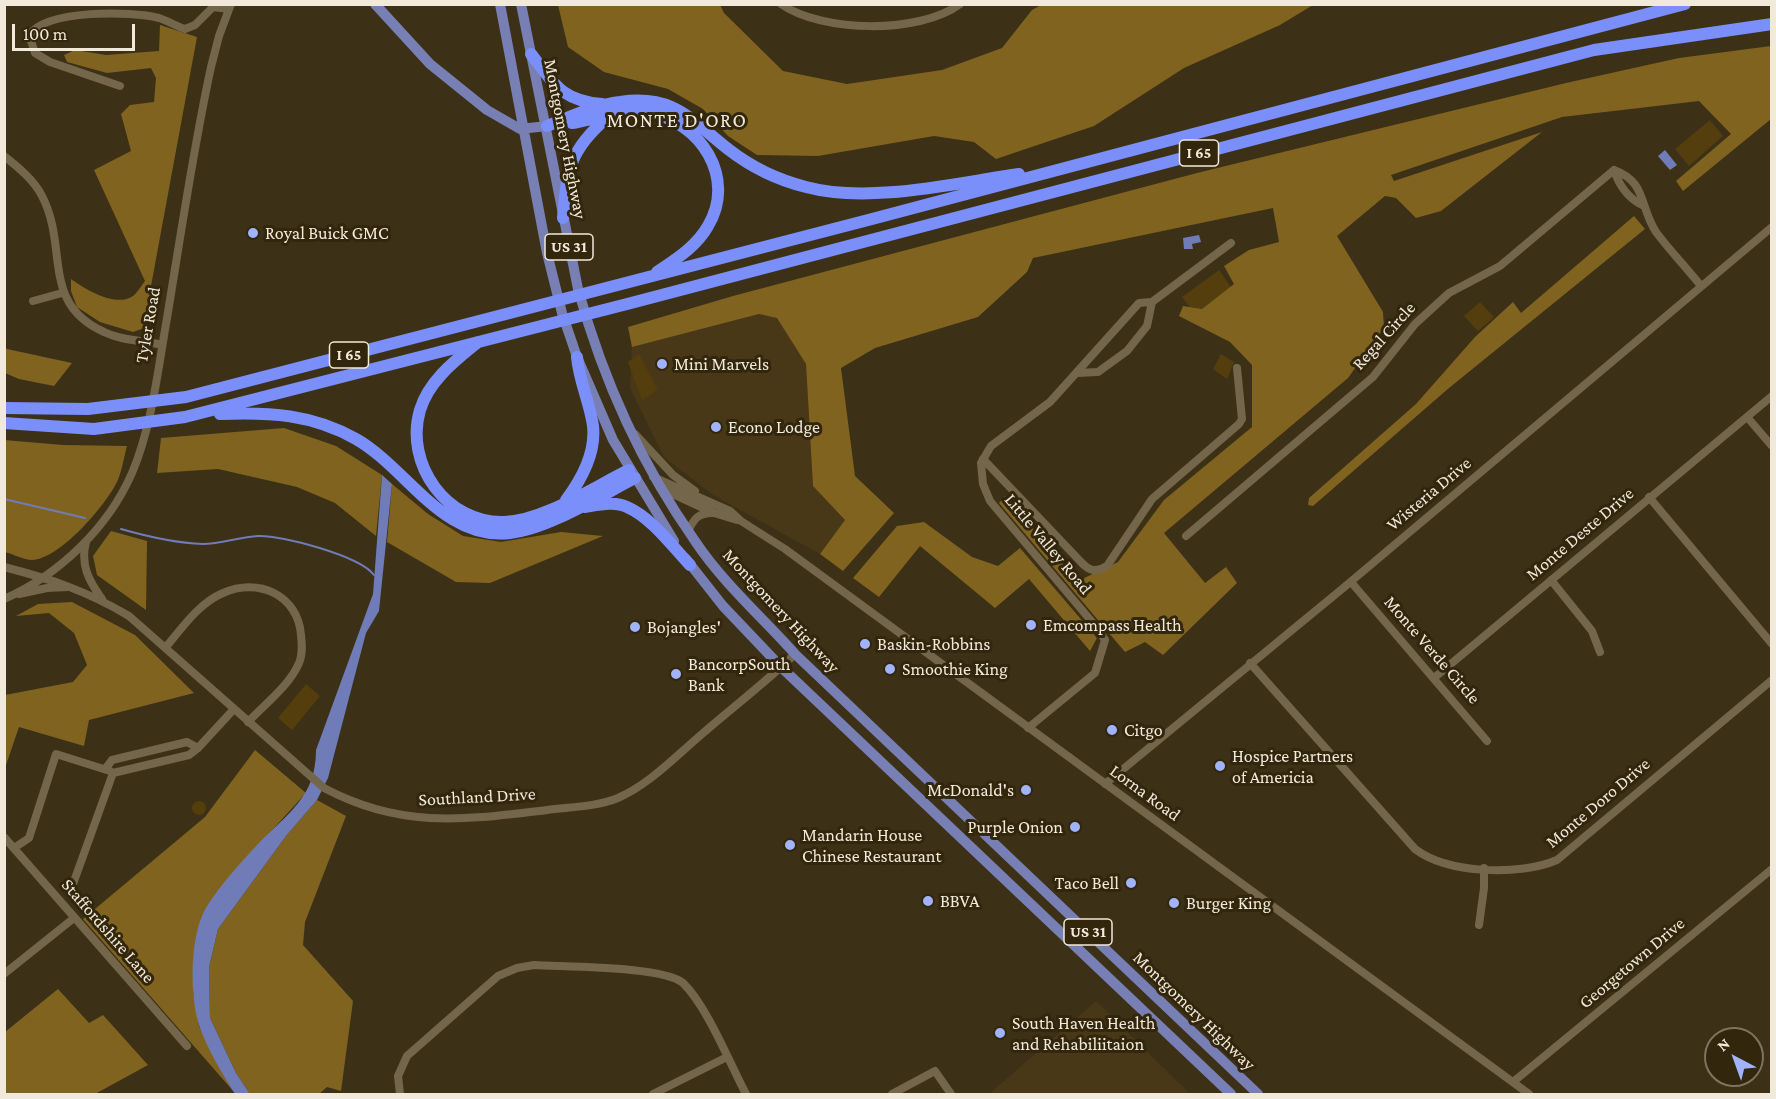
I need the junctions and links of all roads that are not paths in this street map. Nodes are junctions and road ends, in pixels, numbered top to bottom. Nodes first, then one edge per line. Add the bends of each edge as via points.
1 (375, 4) edge
2 (500, 4) edge
3 (521, 4) edge
4 (781, 4) edge
5 (960, 4) edge
6 (1684, 4) edge
7 (212, 6) edge
8 (230, 7) edge
9 (1772, 24) edge
10 (531, 54) junction
11 (120, 86) dead end
12 (607, 111) junction
13 (547, 126) junction
14 (524, 130) junction
15 (4, 156) edge
16 (1083, 164) junction
17 (563, 218) junction
18 (1772, 226) edge
19 (1231, 243) dead end
20 (652, 276) junction
21 (1701, 286) junction
22 (62, 293) junction
23 (33, 301) dead end
24 (1152, 302) junction
25 (482, 339) junction
26 (162, 345) junction
27 (577, 357) junction
28 (1237, 368) dead end
29 (1077, 373) junction
30 (1772, 396) edge
31 (4, 408) edge
32 (189, 416) junction
33 (1747, 417) junction
34 (624, 420) junction
35 (4, 423) edge
36 (1772, 446) edge
37 (983, 459) junction
38 (632, 474) junction
39 (655, 482) junction
40 (702, 497) junction
41 (1649, 497) junction
42 (568, 505) junction
43 (714, 513) junction
44 (741, 521) junction
45 (688, 531) junction
46 (1186, 536) dead end
47 (86, 541) junction
48 (690, 565) junction
49 (4, 567) edge
50 (42, 577) junction
51 (1551, 580) junction
52 (1351, 582) junction
53 (78, 588) junction
54 (7, 597) edge
55 (102, 600) junction
56 (1772, 644) edge
57 (166, 647) junction
58 (1600, 652) dead end
59 (795, 654) junction
60 (1250, 663) junction
61 (781, 668) junction
62 (1434, 678) junction
63 (1772, 680) edge
64 (234, 709) junction
65 (248, 722) junction
66 (1028, 728) junction
67 (1487, 741) dead end
68 (198, 748) junction
69 (110, 771) junction
70 (1105, 784) junction
71 (4, 837) edge
72 (14, 848) junction
73 (1484, 868) junction
74 (1772, 869) edge
75 (73, 884) dead end
76 (74, 918) junction
77 (1479, 926) dead end
78 (4, 974) edge
79 (187, 1046) dead end
80 (727, 1057) junction
81 (1513, 1082) junction
82 (400, 1095) edge
83 (653, 1095) edge
84 (746, 1095) edge
85 (892, 1095) edge
86 (951, 1095) edge
87 (1232, 1095) edge
88 (1258, 1095) edge
89 (1529, 1095) edge

1 - 14 main road via 459,90
2 - 14 main road, Montgomery Highway / US 31
3 - 10 main road, Montgomery Highway / US 31
4 - 5 street via 803,17 843,27 868,27 933,17
6 - 16 highway, I 65
7 - 8 street
7 - 11 street via 195,25 185,29 159,18 100,14 56,20 39,26 29,35 35,53 50,62
8 - 26 street, Tyler Road via 216,44 200,117
9 - 25 highway, I 65 via 1594,50
10 - 12 highway via 563,94
10 - 13 main road, Montgomery Highway / US 31
12 - 13 highway
12 - 16 highway via 636,101 662,103 678,109 752,165 776,178 830,191 883,192
12 - 17 highway via 573,159 567,174
12 - 20 highway via 645,113 680,123 701,142 714,165 718,187 709,225 690,249
13 - 14 main road
13 - 17 main road, Montgomery Highway / US 31
14 - 27 main road, Montgomery Highway / US 31 via 554,282
15 - 22 street via 27,176 44,199 55,233
16 - 20 highway, I 65
17 - 34 main road, Montgomery Highway / US 31 via 590,334
18 - 21 street, Wisteria Drive
19 - 24 street
20 - 31 highway, I 65 via 186,397 88,409
21 - 46 street, Regal Circle via 1656,231 1642,206 1642,191 1628,175 1614,170 1500,266 1449,293 1414,324 1373,377
21 - 52 street, Wisteria Drive
22 - 23 street
22 - 26 street via 79,316 103,332
24 - 29 street via 1139,303
24 - 29 street via 1147,326 1127,351 1098,372
25 - 32 highway, I 65
25 - 42 highway via 449,366 420,408 416,430 419,457 432,484 448,504 478,520 529,520
26 - 47 street, Tyler Road via 143,440 132,473 116,503
27 - 38 main road, Montgomery Highway / US 31
27 - 42 highway via 593,427 586,466
28 - 37 street via 1242,419 1239,424 1152,499 1107,566 1098,571 1088,570
29 - 37 street via 1050,402 991,446
30 - 33 street, Monte Deste Drive
32 - 35 highway, I 65 via 94,429
32 - 42 highway via 286,414 336,428 381,456 450,518 485,532 497,534 537,527
33 - 36 street
33 - 41 street, Monte Deste Drive
34 - 39 main road, Montgomery Highway / US 31
34 - 40 street via 654,456
37 - 66 street, Little Valley Road via 983,484 990,501 1105,640 1095,673
38 - 39 main road
38 - 42 highway
38 - 48 main road, Montgomery Highway / US 31
39 - 40 street, Lorna Road
39 - 43 street, Lorna Road
39 - 45 main road, Montgomery Highway / US 31
40 - 44 street, Lorna Road
41 - 51 street, Monte Deste Drive
41 - 56 street
42 - 48 highway via 626,506 645,519
43 - 44 street, Lorna Road
43 - 45 street via 701,513
44 - 66 street, Lorna Road via 785,549
45 - 59 main road, Montgomery Highway / US 31 via 734,589
47 - 50 street, Tyler Road
47 - 55 street via 84,563 88,579
48 - 61 main road, Montgomery Highway / US 31
49 - 50 street, Southland Drive
50 - 53 street, Southland Drive
50 - 54 street, Tyler Road
51 - 58 street via 1592,631
51 - 62 street, Monte Deste Drive
52 - 60 street, Wisteria Drive
52 - 62 street, Monte Verde Circle
53 - 54 street via 47,588
53 - 55 street, Southland Drive
55 - 57 street, Southland Drive via 129,616
57 - 64 street, Southland Drive
57 - 65 street via 202,607 222,593 252,587 285,599 301,628 299,663
59 - 61 street, Southland Drive
59 - 88 main road, Montgomery Highway / US 31
60 - 70 street, Wisteria Drive
60 - 73 street, Monte Doro Drive via 1415,849 1437,863
61 - 65 street, Southland Drive via 650,778 617,798 595,804 427,820 382,813 324,788
61 - 87 main road, Montgomery Highway / US 31
62 - 67 street, Monte Verde Circle
63 - 73 street, Monte Doro Drive via 1557,860 1524,870
64 - 65 street, Southland Drive
64 - 68 street
66 - 70 street, Lorna Road
68 - 69 street via 189,755
68 - 69 street via 187,742 112,760
69 - 72 street via 56,754 29,838
69 - 75 street
70 - 81 street, Lorna Road
71 - 72 street, Staffordshire Lane
72 - 76 street, Staffordshire Lane
73 - 77 street
74 - 81 street, Georgetown Drive
76 - 78 street
76 - 79 street, Staffordshire Lane
80 - 82 street via 682,982 662,973 534,965 498,976 407,1056 398,1076
80 - 83 street
80 - 84 street
81 - 89 street, Lorna Road
85 - 86 street via 935,1071

